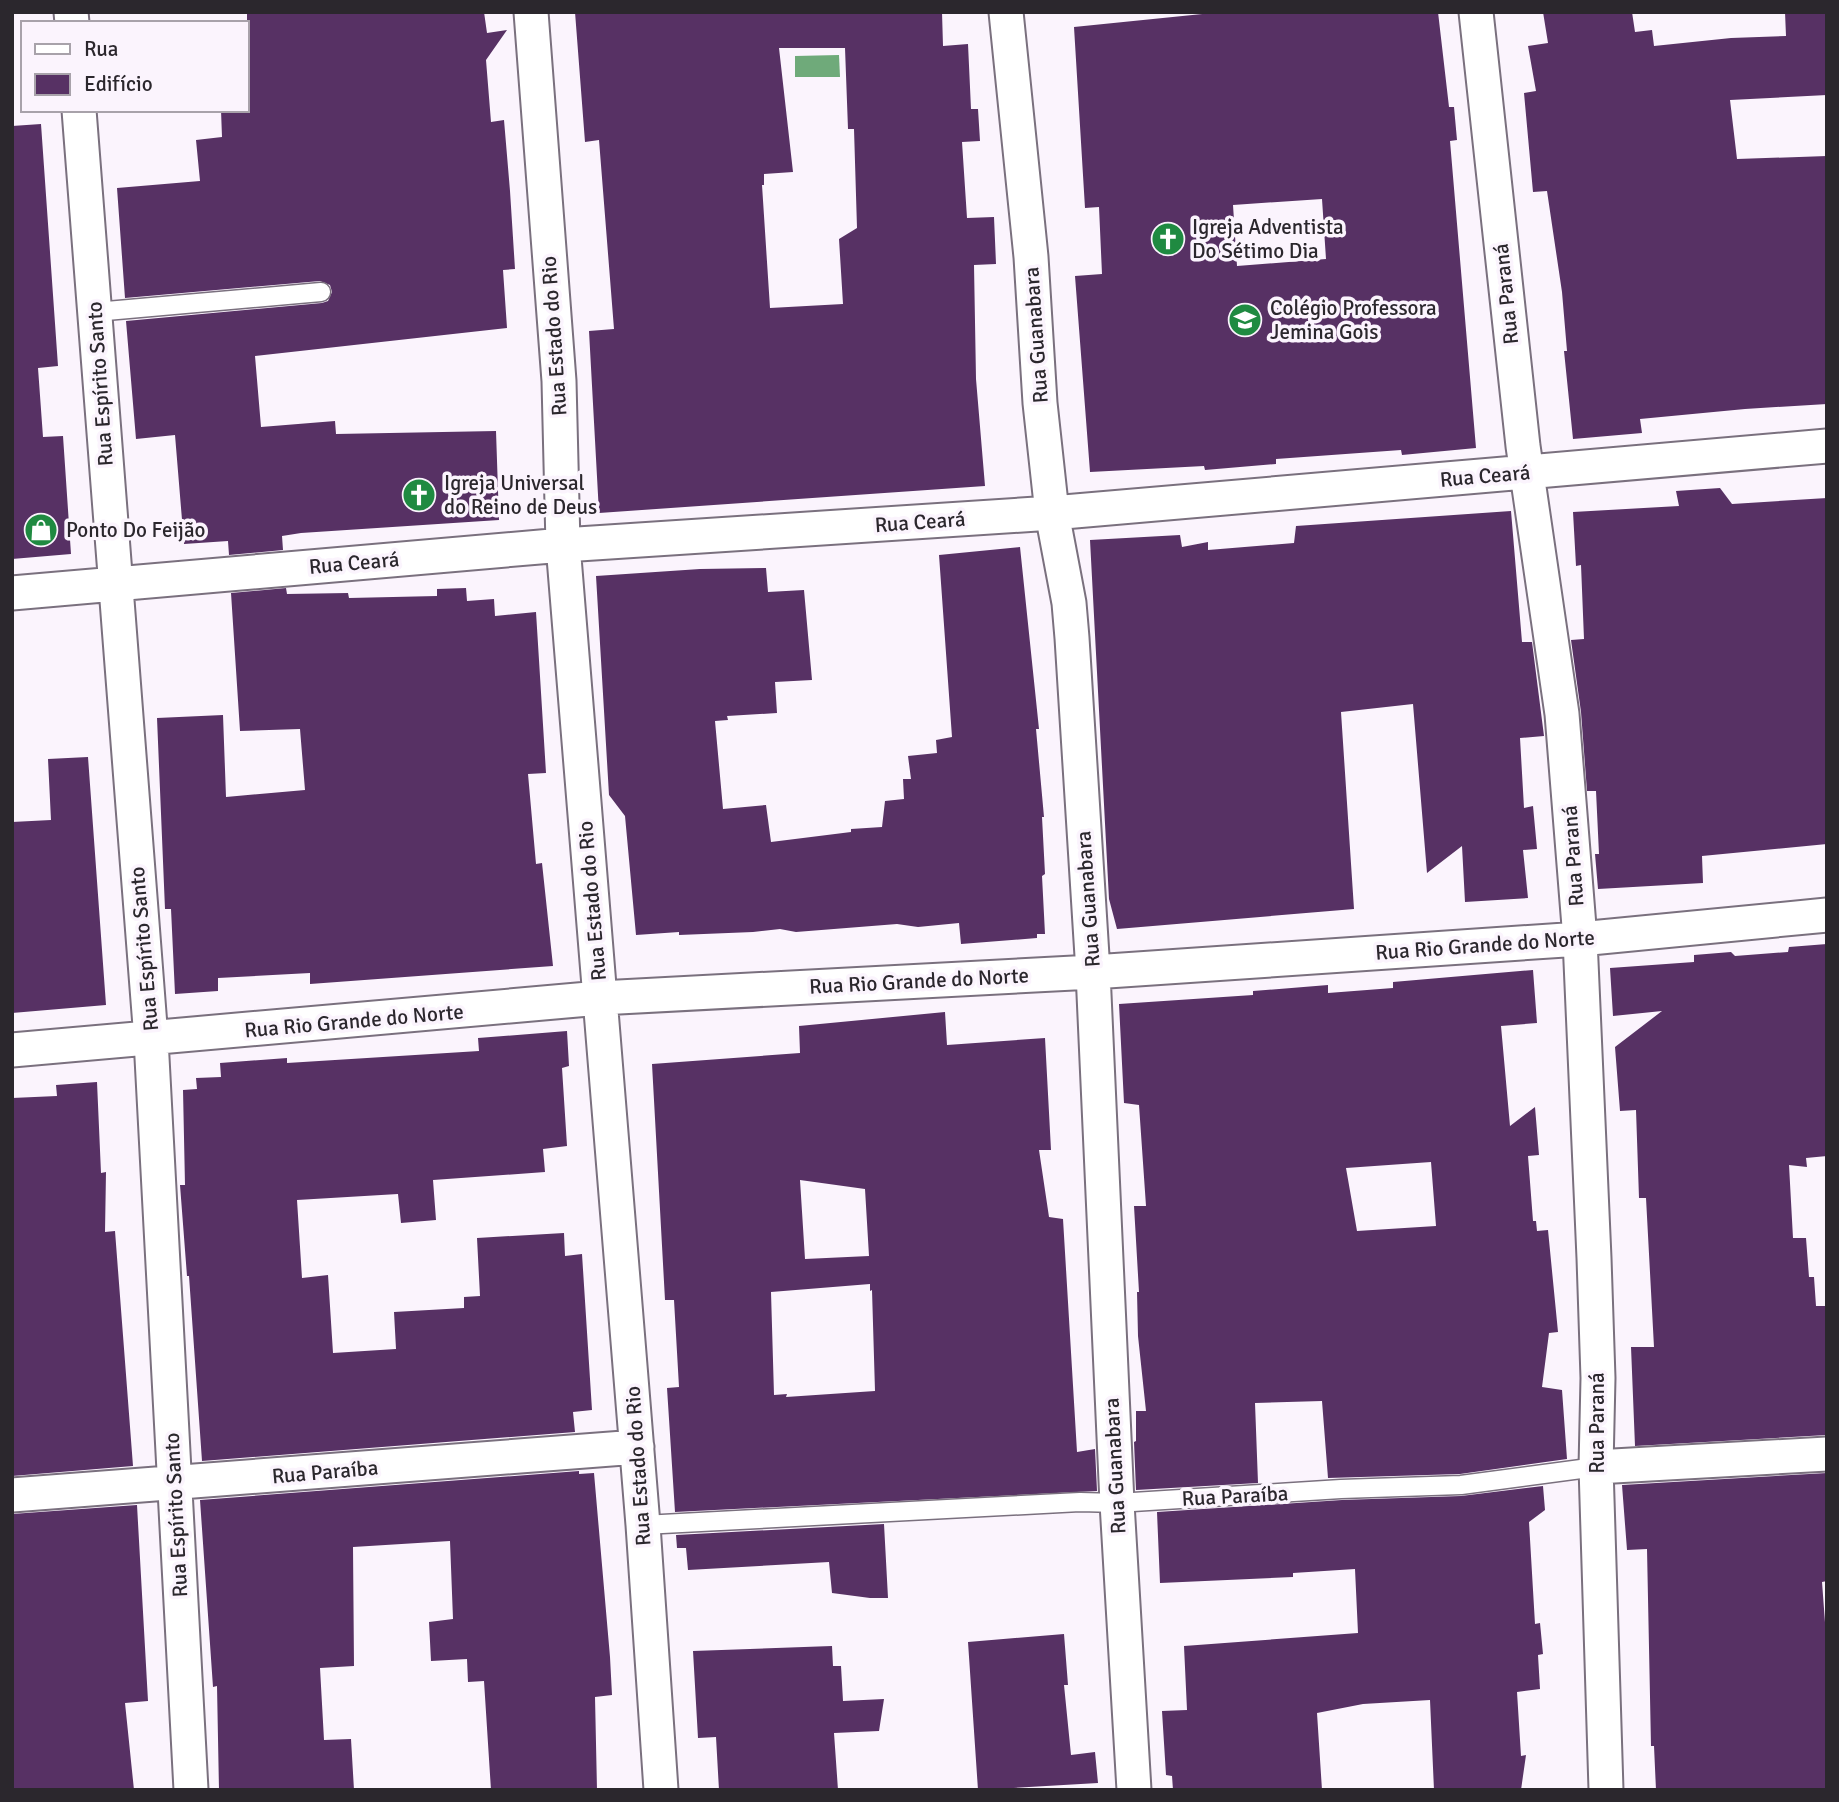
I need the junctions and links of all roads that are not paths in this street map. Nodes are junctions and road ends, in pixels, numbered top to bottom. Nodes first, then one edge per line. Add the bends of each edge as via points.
1 (531, 12) edge
2 (1006, 12) edge
3 (1476, 12) edge
4 (79, 112) edge
5 (321, 292) dead end
6 (94, 313) junction
7 (1827, 446) edge
8 (1528, 473) junction
9 (1052, 513) junction
10 (563, 545) junction
11 (115, 583) junction
12 (12, 593) edge
13 (1827, 915) edge
14 (1580, 939) junction
15 (1093, 972) junction
16 (600, 998) junction
17 (151, 1039) junction
18 (12, 1050) edge
19 (637, 1447) junction
20 (1827, 1454) edge
21 (1596, 1467) junction
22 (174, 1483) junction
23 (12, 1495) edge
24 (1117, 1503) junction
25 (643, 1525) junction
26 (191, 1790) edge
27 (661, 1790) edge
28 (1133, 1790) edge
29 (1606, 1790) edge

1 - 10 street, Rua Estado do Rio via 559,381
2 - 9 street, Rua Guanabara
3 - 8 street, Rua Paraná
4 - 6 street, Rua Espírito Santo
5 - 6 lane
6 - 11 street, Rua Espírito Santo
7 - 8 street, Rua Ceará
8 - 9 street, Rua Ceará
8 - 14 street, Rua Paraná via 1562,714
9 - 10 street, Rua Ceará
9 - 15 street, Rua Guanabara via 1069,603
10 - 11 street, Rua Ceará
10 - 16 street, Rua Estado do Rio
11 - 12 street, Rua Ceará
11 - 17 street, Rua Espírito Santo
13 - 14 street, Rua Rio Grande do Norte
14 - 15 street, Rua Rio Grande do Norte
14 - 21 street, Rua Paraná via 1598,1378
15 - 16 street, Rua Rio Grande do Norte
15 - 24 street, Rua Guanabara
16 - 17 street, Rua Rio Grande do Norte
16 - 19 street, Rua Estado do Rio
17 - 18 street, Rua Rio Grande do Norte
17 - 22 street, Rua Espírito Santo
19 - 22 street, Rua Paraíba
19 - 25 street, Rua Estado do Rio
20 - 21 street, Rua Paraíba
21 - 24 lane, Rua Paraíba via 1461,1485
21 - 29 street, Rua Paraná
22 - 23 street, Rua Paraíba
22 - 26 street, Rua Espírito Santo
24 - 25 lane, Rua Paraíba
24 - 28 street, Rua Guanabara
25 - 27 street, Rua Estado do Rio

